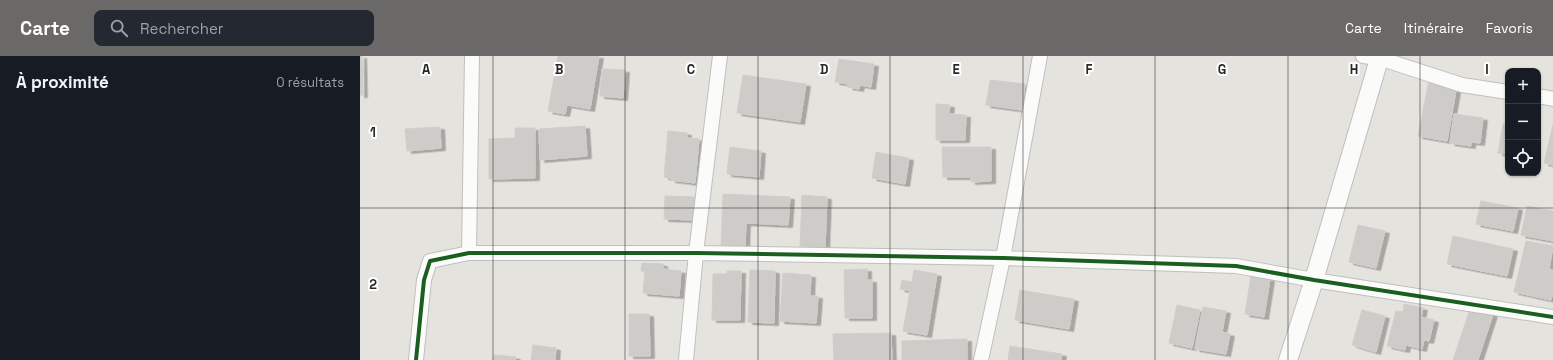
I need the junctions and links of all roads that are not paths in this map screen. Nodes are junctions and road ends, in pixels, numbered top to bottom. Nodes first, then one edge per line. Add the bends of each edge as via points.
1 (472, 56) edge
2 (720, 56) edge
3 (1040, 56) edge
4 (1374, 57) edge
5 (1505, 92) edge
6 (1541, 97) edge
7 (1553, 99) edge
8 (469, 253) junction
9 (696, 253) junction
10 (1003, 258) junction
11 (1314, 280) junction
12 (1553, 317) edge
13 (416, 360) edge
14 (686, 360) edge
15 (981, 360) edge
16 (1288, 360) edge

1 - 8 street
2 - 9 street
3 - 10 street
4 - 5 street via 1462,85
4 - 11 street
6 - 7 street
8 - 9 street
8 - 13 street via 430,261 424,280
9 - 10 street
9 - 14 street
10 - 11 street via 1236,266
10 - 15 street
11 - 12 street
11 - 16 street

